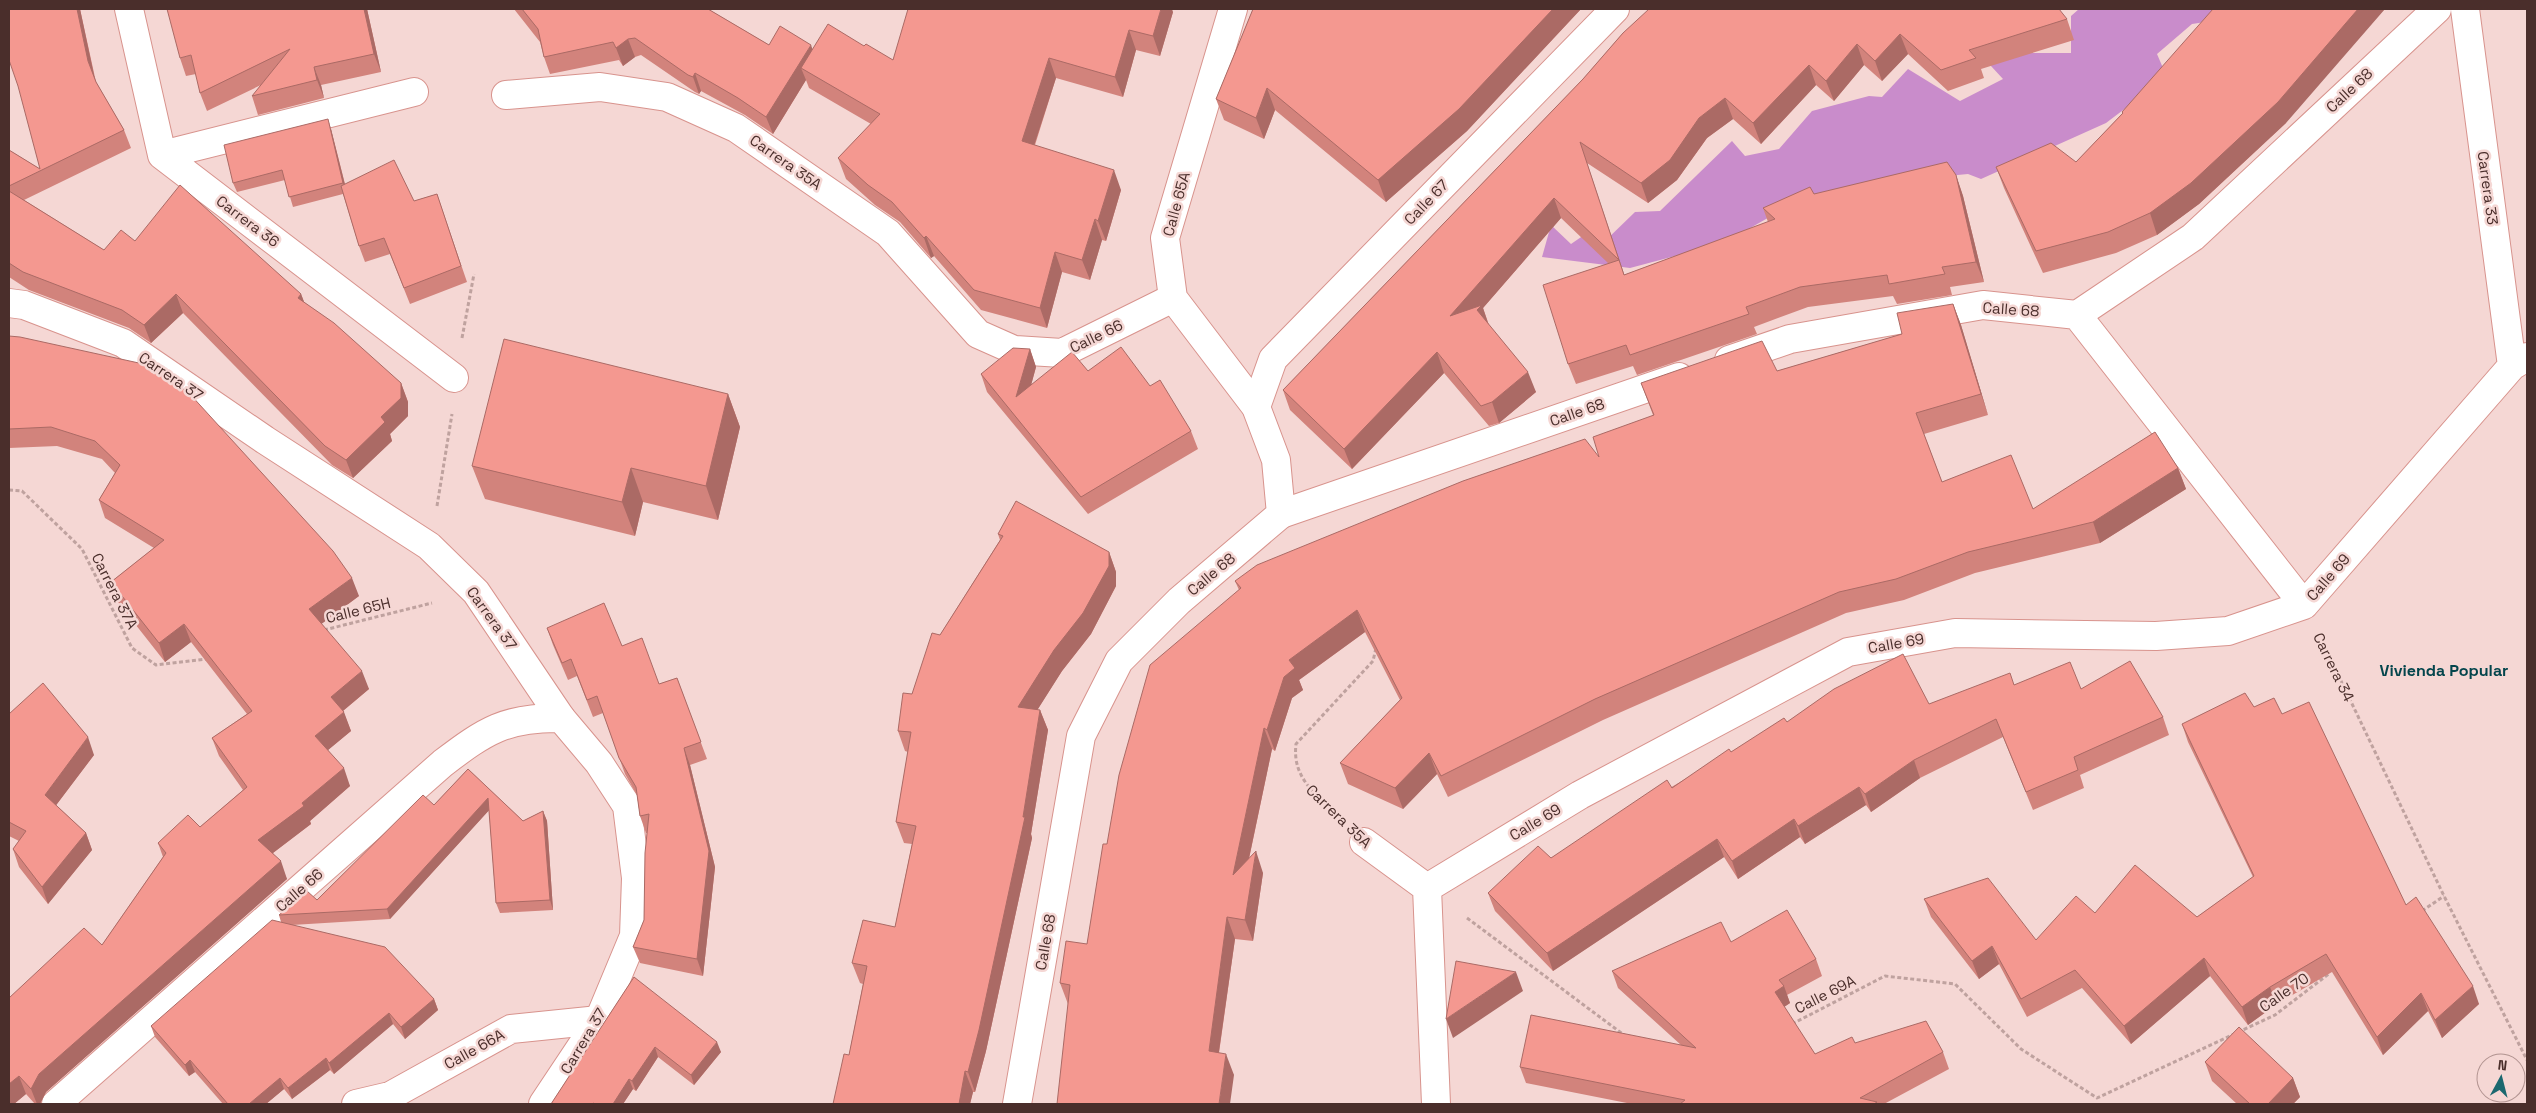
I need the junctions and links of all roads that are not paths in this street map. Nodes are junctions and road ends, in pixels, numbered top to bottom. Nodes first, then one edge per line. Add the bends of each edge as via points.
1 (129, 9) edge
2 (1233, 9) edge
3 (1615, 9) edge
4 (2437, 9) edge
5 (2465, 9) edge
6 (414, 92) dead end
7 (506, 95) dead end
8 (162, 155) junction
9 (1172, 298) junction
10 (9, 303) edge
11 (2077, 315) junction
12 (1014, 350) joint
13 (2520, 361) edge
14 (454, 378) dead end
15 (1256, 407) junction
16 (1281, 514) junction
17 (2304, 605) junction
18 (561, 718) junction
19 (1364, 842) road end
20 (1427, 888) junction
21 (599, 1020) junction
22 (390, 1100) edge
23 (56, 1104) edge
24 (356, 1104) edge
25 (543, 1104) edge
26 (1017, 1104) edge
27 (1436, 1104) edge

1 - 8 street
2 - 9 street, Calle 65A via 1165,238
3 - 15 street, Calle 67 via 1273,359
4 - 11 street, Calle 68 via 2193,237
5 - 13 street, Carrera 33
6 - 8 street
7 - 12 street, Carrera 35A via 600,86 667,97 736,128 888,233 978,334
8 - 14 street, Carrera 36
9 - 12 street, Calle 66 via 1062,352
9 - 15 street
10 - 18 street, Carrera 37 via 24,305 123,343 429,546 476,592
11 - 16 street, Calle 68 via 1983,305 1790,339
11 - 17 street
13 - 17 street, Calle 69
15 - 16 street via 1276,460
16 - 26 street, Calle 68 via 1179,601 1119,661 1081,736
17 - 20 street, Calle 69 via 2228,632 2156,636 1955,633 1848,652 1580,795
18 - 21 street, Carrera 37 via 599,763 627,806 636,878 634,936
18 - 23 street, Calle 66 via 532,717 503,724 473,740
19 - 20 street, Carrera 35A
20 - 27 street
21 - 22 street, Calle 66A via 510,1029
21 - 25 street, Carrera 37
22 - 24 street, Calle 66A

